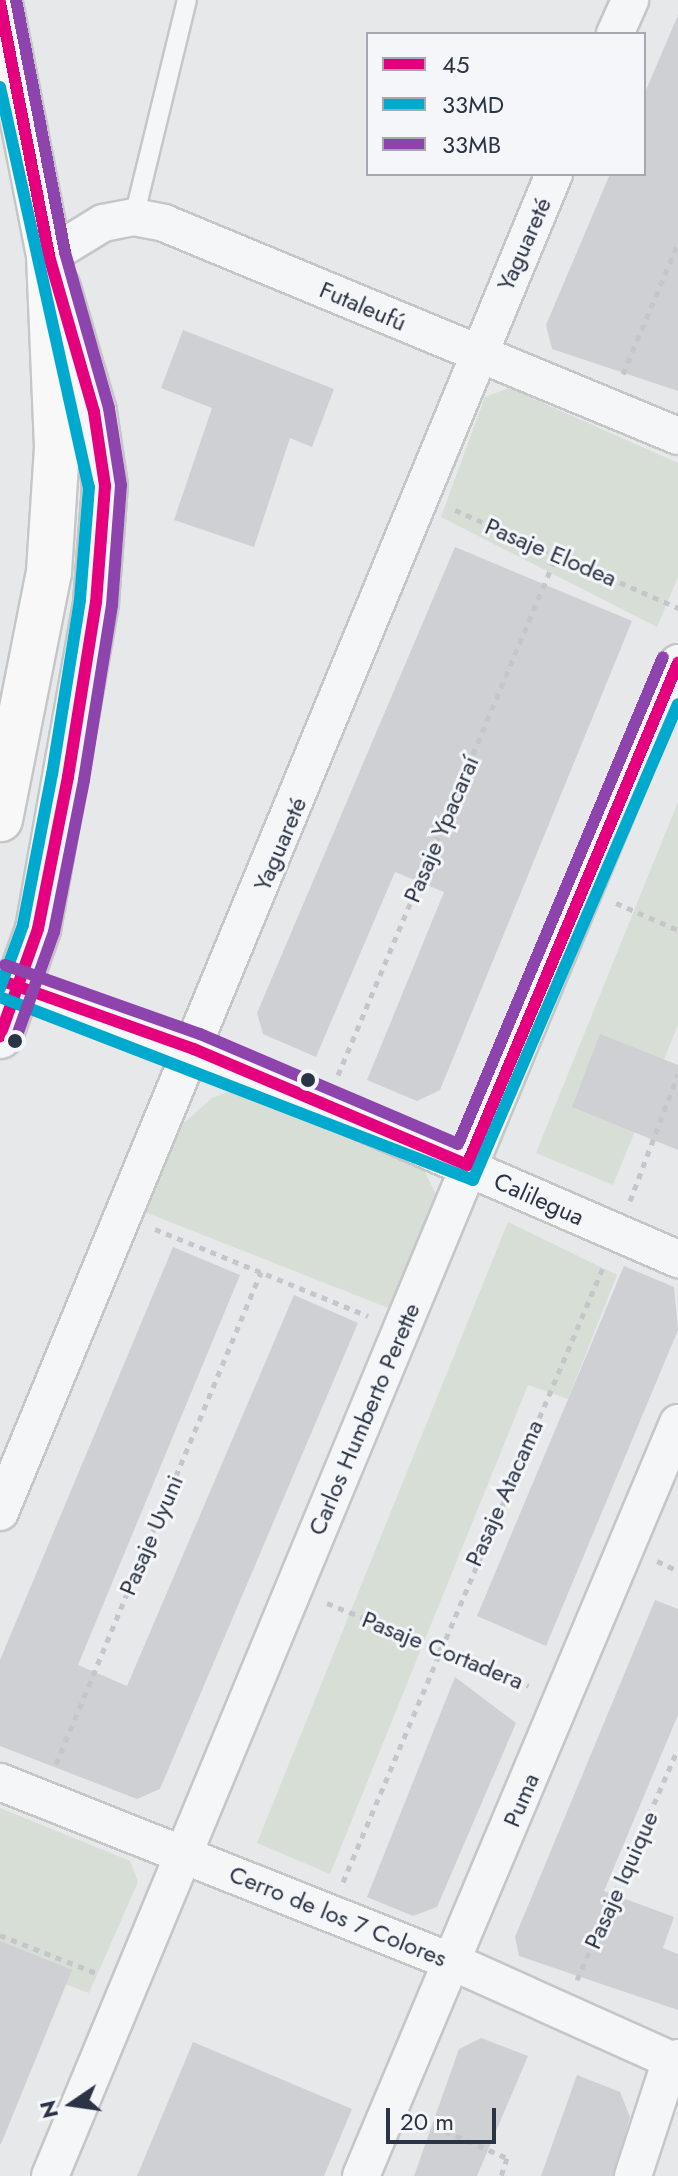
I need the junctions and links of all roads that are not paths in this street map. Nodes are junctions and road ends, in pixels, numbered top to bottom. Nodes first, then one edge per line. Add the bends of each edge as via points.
1 (187, 0) edge
2 (630, 0) edge
3 (0, 3) edge
4 (616, 32) edge
5 (553, 176) edge
6 (134, 217) junction
7 (49, 256) junction
8 (475, 353) junction
9 (678, 436) edge
10 (678, 663) edge
11 (0, 819) edge
12 (10, 981) edge
13 (0, 1036) edge
14 (194, 1049) junction
15 (467, 1165) junction
16 (678, 1259) edge
17 (678, 1423) edge
18 (0, 1512) edge
19 (0, 1782) edge
20 (180, 1854) junction
21 (453, 1962) junction
22 (674, 2059) edge
23 (667, 2112) edge
24 (50, 2176) edge
25 (361, 2176) edge
26 (633, 2176) edge

1 - 6 lane
2 - 4 street
3 - 7 main road
5 - 8 street, Yaguareté
6 - 7 street via 103,223
6 - 8 street, Futaleufú
7 - 11 main road via 57,448 49,572
7 - 12 street via 94,412 105,486 96,602 68,777
8 - 9 street, Futaleufú
8 - 14 street, Yaguareté via 424,497
10 - 15 street, Carlos Humberto Perette
12 - 13 street
12 - 14 street, Calilegua
14 - 15 street, Calilegua
14 - 18 street, Yaguareté
15 - 16 street, Calilegua
15 - 20 street, Carlos Humberto Perette
17 - 21 street, Puma
19 - 20 street, Cerro de los 7 Colores
20 - 21 street, Cerro de los 7 Colores
20 - 24 street, Carlos Humberto Perette
21 - 22 street, Cerro de los 7 Colores
21 - 25 street, Puma
22 - 23 street
23 - 26 street

